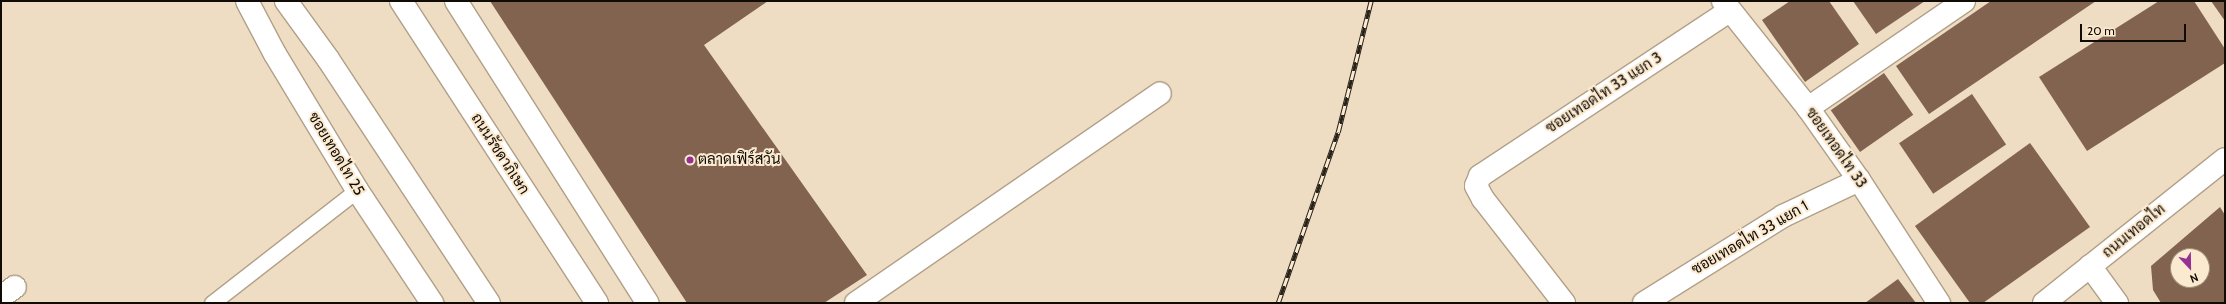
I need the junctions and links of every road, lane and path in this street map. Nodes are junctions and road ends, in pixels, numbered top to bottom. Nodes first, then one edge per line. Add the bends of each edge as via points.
1 (247, 1) edge
2 (286, 1) edge
3 (301, 1) edge
4 (456, 1) edge
5 (1964, 1) edge
6 (401, 2) edge
7 (1726, 6) edge
8 (328, 59) junction
9 (1160, 93) dead end
10 (1808, 108) junction
11 (2225, 159) edge
12 (1859, 180) junction
13 (357, 190) junction
14 (2090, 266) junction
15 (212, 303) edge
16 (432, 303) edge
17 (489, 303) edge
18 (597, 303) edge
19 (648, 303) edge
20 (856, 303) edge
21 (1564, 303) edge
22 (1644, 303) edge
23 (1940, 303) edge
24 (2044, 303) edge
25 (2117, 303) edge

1 - 13 main road, ซอยเทอดไท 25 via 275,54
2 - 8 main road
3 - 8 main road
4 - 19 main road
5 - 10 main road
6 - 18 main road, ถนนรัชดาภิเษก
7 - 10 main road, ซอยเทอดไท 33
7 - 21 main road, ซอยเทอดไท 33 แยก 3 via 1480,176 1476,186 1483,199
8 - 17 main road
9 - 20 main road
10 - 12 main road, ซอยเทอดไท 33
11 - 14 main road, ถนนเทอดไท
12 - 22 main road, ซอยเทอดไท 33 แยก 1 via 1783,216
12 - 23 main road, ซอยเทอดไท 33
13 - 15 lane
13 - 16 main road, ซอยเทอดไท 25
14 - 24 main road, ถนนเทอดไท
14 - 25 main road

